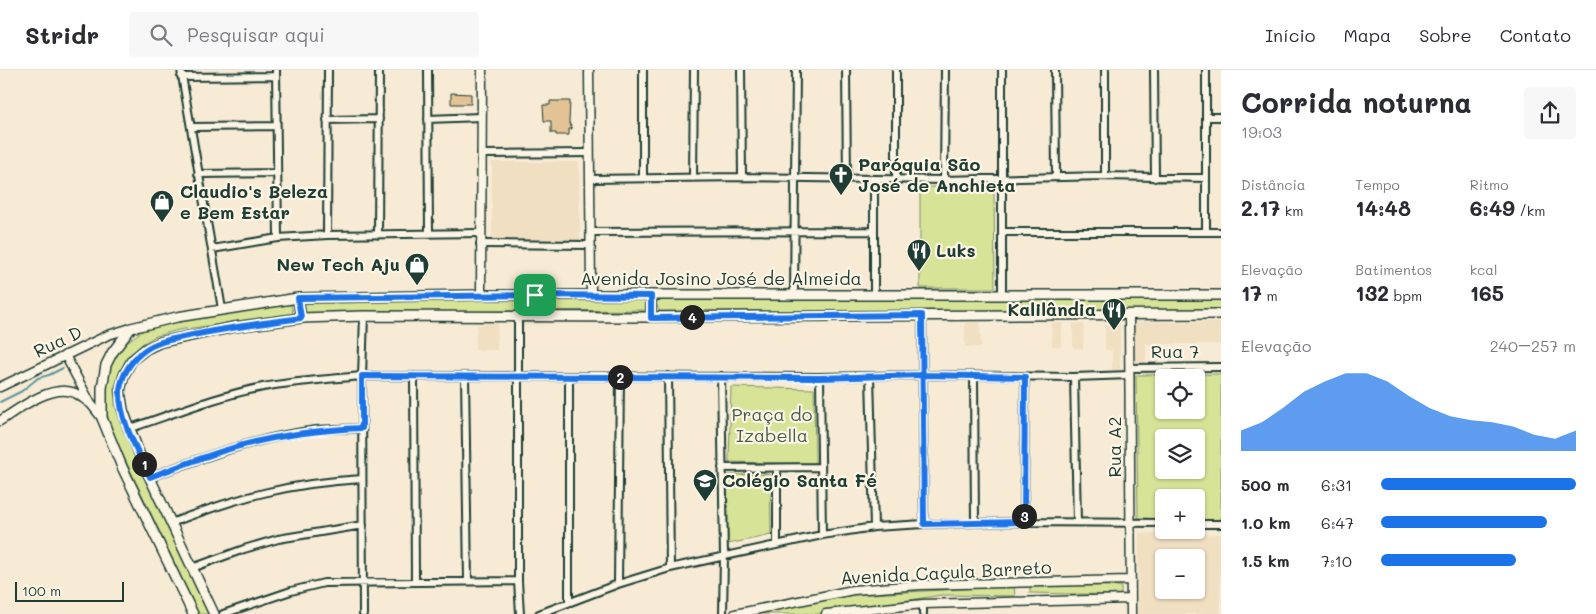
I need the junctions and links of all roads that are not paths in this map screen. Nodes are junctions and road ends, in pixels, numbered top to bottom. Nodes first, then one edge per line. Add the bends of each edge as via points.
1 (328, 70) edge
2 (379, 70) edge
3 (428, 70) edge
4 (482, 70) edge
5 (589, 70) edge
6 (643, 70) edge
7 (694, 70) edge
8 (742, 70) edge
9 (796, 70) edge
10 (846, 70) edge
11 (896, 70) edge
12 (945, 70) edge
13 (1002, 70) edge
14 (1055, 70) edge
15 (1105, 70) edge
16 (1154, 70) edge
17 (1206, 70) edge
18 (181, 73) edge
19 (276, 73) edge
20 (481, 117) junction
21 (1206, 117) junction
22 (1221, 117) edge
23 (379, 119) junction
24 (428, 119) junction
25 (327, 120) junction
26 (276, 126) junction
27 (191, 127) junction
28 (590, 153) junction
29 (481, 154) junction
30 (276, 173) junction
31 (198, 174) junction
32 (1105, 176) junction
33 (643, 177) junction
34 (742, 177) junction
35 (1056, 177) junction
36 (693, 178) junction
37 (794, 178) junction
38 (1155, 178) junction
39 (1206, 178) junction
40 (590, 179) junction
41 (846, 179) junction
42 (874, 180) junction
43 (896, 180) junction
44 (944, 180) junction
45 (1002, 180) junction
46 (795, 230) junction
47 (872, 231) junction
48 (590, 232) junction
49 (1002, 232) junction
50 (1206, 232) junction
51 (1221, 232) edge
52 (481, 233) junction
53 (429, 234) junction
54 (327, 235) junction
55 (378, 235) junction
56 (278, 238) junction
57 (480, 244) junction
58 (591, 245) junction
59 (212, 249) junction
60 (481, 295) junction
61 (591, 295) junction
62 (1002, 295) junction
63 (1221, 295) edge
64 (651, 296) junction
65 (794, 296) junction
66 (874, 296) junction
67 (298, 298) junction
68 (222, 309) junction
69 (1129, 314) junction
70 (1221, 314) edge
71 (922, 315) junction
72 (364, 316) junction
73 (518, 317) junction
74 (301, 318) junction
75 (651, 318) junction
76 (131, 328) junction
77 (65, 354) junction
78 (1221, 367) edge
79 (1130, 371) junction
80 (923, 375) junction
81 (362, 376) junction
82 (414, 376) junction
83 (465, 376) junction
84 (668, 376) junction
85 (721, 376) junction
86 (870, 376) junction
87 (974, 376) junction
88 (518, 377) junction
89 (569, 377) junction
90 (620, 377) junction
91 (1025, 377) junction
92 (1074, 377) junction
93 (820, 378) junction
94 (0, 387) edge
95 (91, 404) junction
96 (102, 418) junction
97 (0, 421) edge
98 (362, 428) junction
99 (128, 429) junction
100 (820, 467) junction
101 (722, 468) junction
102 (777, 468) junction
103 (150, 477) junction
104 (362, 479) junction
105 (975, 522) junction
106 (1024, 522) junction
107 (1077, 522) junction
108 (171, 523) junction
109 (1130, 523) junction
110 (1155, 523) edge
111 (924, 524) junction
112 (1205, 524) edge
113 (1221, 524) edge
114 (363, 525) junction
115 (874, 527) junction
116 (822, 534) junction
117 (777, 545) junction
118 (724, 557) junction
119 (192, 568) junction
120 (670, 568) junction
121 (1131, 580) junction
122 (363, 581) junction
123 (415, 581) junction
124 (468, 581) junction
125 (518, 581) junction
126 (1023, 582) junction
127 (618, 584) junction
128 (1131, 599) junction
129 (1023, 600) junction
130 (569, 602) junction
131 (923, 604) junction
132 (193, 614) edge
133 (214, 614) edge
134 (223, 614) edge
135 (363, 614) edge
136 (520, 614) edge
137 (539, 614) edge
138 (723, 614) edge
139 (735, 614) edge
140 (826, 614) edge
141 (923, 614) edge
142 (1131, 614) edge

1 - 25 street
2 - 23 street
3 - 24 street
4 - 20 street
5 - 28 street
6 - 33 street
7 - 36 street
8 - 34 street
9 - 37 street
10 - 41 street
11 - 43 street
12 - 44 street
13 - 45 street
14 - 35 street
15 - 32 street
16 - 38 street
17 - 21 street
18 - 19 street
18 - 27 street
19 - 26 street
20 - 24 street
20 - 29 street
21 - 22 street
21 - 39 street
23 - 25 street
23 - 55 street
24 - 53 street
25 - 54 street
26 - 27 street
26 - 30 street
27 - 31 street
28 - 29 street
28 - 40 street
29 - 52 street
30 - 31 street
30 - 56 street
31 - 59 street
32 - 35 street
32 - 38 street
33 - 36 street
33 - 40 street
34 - 36 street
34 - 37 street
35 - 45 street
37 - 41 street
37 - 46 street
38 - 39 street
39 - 50 street
40 - 48 street
41 - 42 street
42 - 43 street
42 - 47 street
43 - 44 street
44 - 45 street
45 - 49 street
46 - 47 street
46 - 48 street
46 - 65 street
47 - 66 street
48 - 58 street
49 - 50 street
49 - 62 street
50 - 51 street
52 - 53 street
52 - 57 street
53 - 55 street
54 - 55 street
54 - 56 street
56 - 59 street
57 - 58 street
57 - 60 street
58 - 61 street
59 - 68 street
60 - 61 main road, Avenida Josino José de Almeida
60 - 67 main road, Avenida Josino José de Almeida
61 - 64 main road, Avenida Josino José de Almeida
62 - 63 main road, Avenida Josino José de Almeida
62 - 66 main road, Avenida Josino José de Almeida
64 - 65 main road, Avenida Josino José de Almeida
64 - 75 main road
65 - 66 main road, Avenida Josino José de Almeida
67 - 68 main road, Avenida Josino José de Almeida
67 - 74 main road
68 - 76 main road, Avenida Josino José de Almeida
69 - 70 main road, Avenida Josino José de Almeida
69 - 71 main road, Avenida Josino José de Almeida
69 - 79 street, Rua A2
71 - 75 main road, Avenida Josino José de Almeida
71 - 80 street
72 - 73 main road, Avenida Josino José de Almeida
72 - 74 main road, Avenida Josino José de Almeida
72 - 81 street
73 - 75 main road, Avenida Josino José de Almeida
73 - 88 street
74 - 99 main road, Avenida Josino José de Almeida via 230,327 161,342 146,349 132,360 120,391
76 - 77 street, Rua D
76 - 96 main road via 106,365
77 - 94 street, Rua D
77 - 95 street
78 - 79 street, Rua 7
79 - 92 street, Rua 7
79 - 109 street, Rua A2
80 - 86 street, Rua 7
80 - 87 street, Rua 7
80 - 111 street
81 - 82 street, Rua 7
81 - 98 street
81 - 99 street, Rua 7 via 290,382 261,388 213,400
82 - 83 street, Rua 7
82 - 123 street
83 - 88 street, Rua 7
83 - 124 street
84 - 85 street, Rua 7
84 - 90 street, Rua 7
84 - 120 street
85 - 93 street, Rua 7
85 - 101 street
86 - 93 street, Rua 7
86 - 115 street
87 - 91 street, Rua 7
87 - 105 street
88 - 89 street, Rua 7
88 - 125 street
89 - 90 street, Rua 7
89 - 130 street
90 - 127 street
91 - 92 street, Rua 7
91 - 106 street
92 - 107 street
93 - 100 street
95 - 96 street
95 - 97 street via 75,393 56,391 29,402
96 - 132 main road
98 - 103 street via 316,430 265,439
98 - 104 street
99 - 103 main road, Avenida Josino José de Almeida
100 - 102 street
100 - 116 street
101 - 102 street
101 - 118 street
102 - 117 street
103 - 108 main road, Avenida Josino José de Almeida
104 - 108 street via 324,481 272,490 226,502
104 - 114 street
105 - 106 street
105 - 111 street
106 - 107 street
107 - 109 street
108 - 119 main road, Avenida Josino José de Almeida
109 - 110 street
109 - 121 street, Rua A2
111 - 115 street
112 - 113 street
114 - 119 street via 278,539
114 - 122 street
115 - 116 street
116 - 117 street
117 - 118 street
118 - 120 street
118 - 138 street
119 - 133 main road, Avenida Josino José de Almeida
120 - 127 street
121 - 126 street, Avenida Caçula Barreto
121 - 128 street, Rua A2
122 - 123 street
122 - 134 street via 324,583 290,590
122 - 135 street
123 - 124 street
124 - 125 street
125 - 136 street
126 - 129 street
126 - 139 street, Avenida Caçula Barreto via 853,590
127 - 130 street
128 - 129 street, Avenida Caçula Barreto
128 - 142 street, Rua A2
129 - 131 street, Avenida Caçula Barreto
130 - 137 street
131 - 140 street, Avenida Caçula Barreto
131 - 141 street

